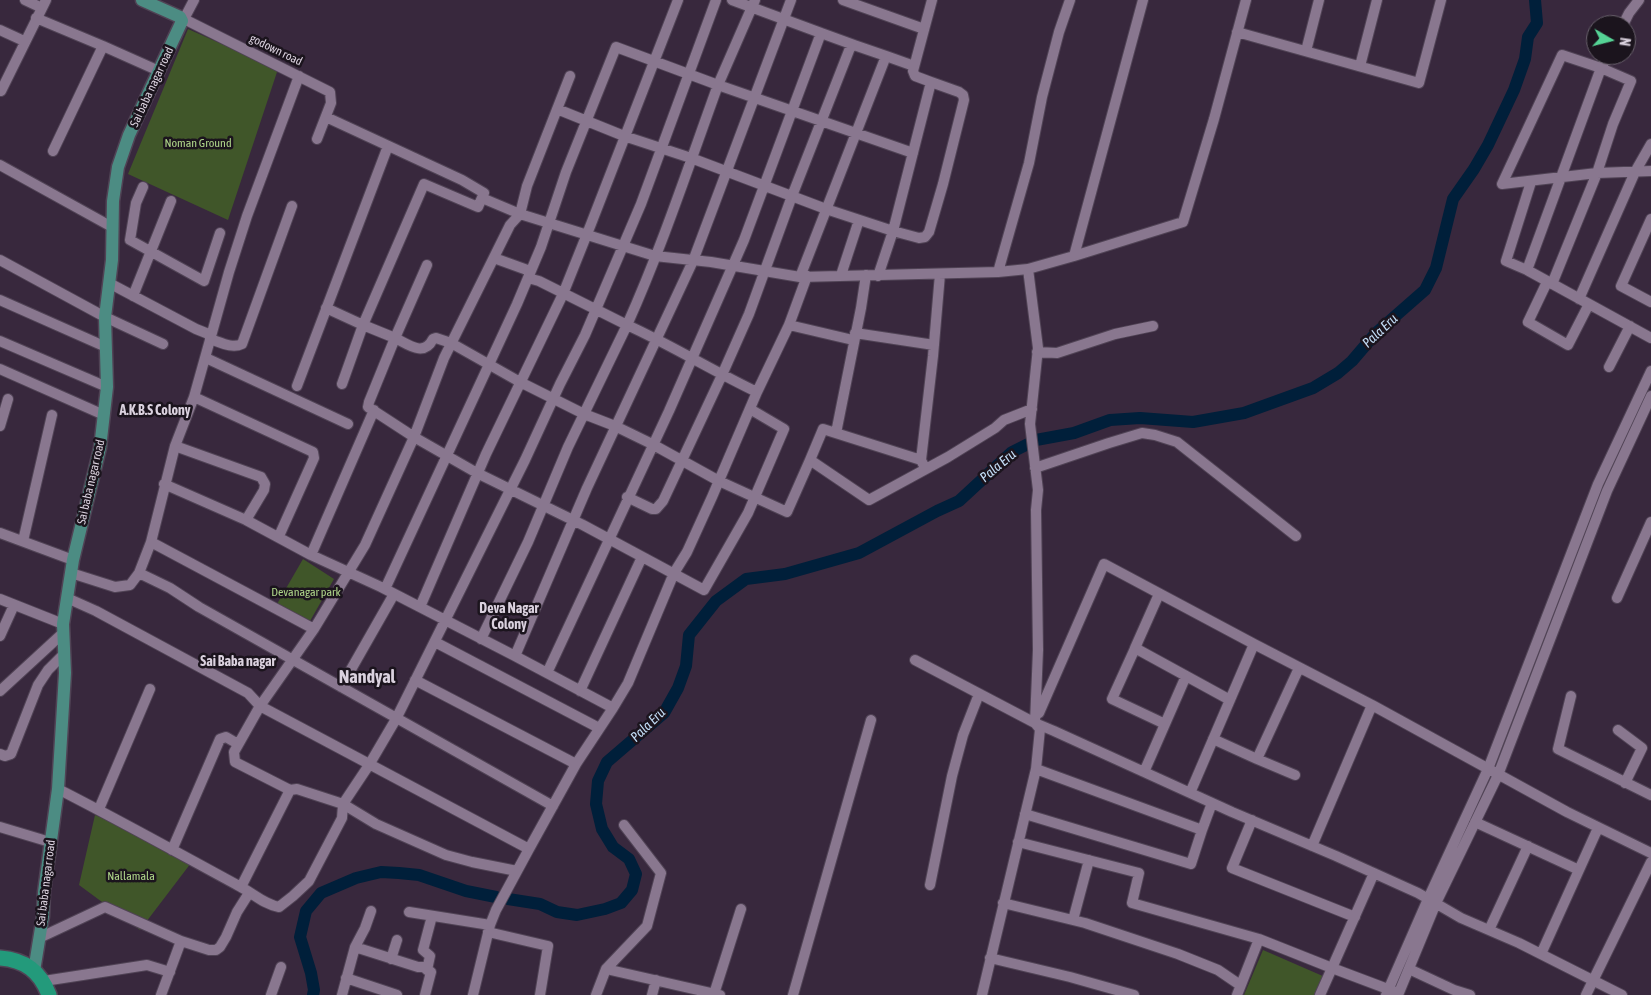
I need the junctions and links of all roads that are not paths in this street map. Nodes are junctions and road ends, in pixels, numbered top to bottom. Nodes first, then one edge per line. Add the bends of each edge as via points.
1 (25, 0) edge
2 (142, 0) edge
3 (194, 0) edge
4 (678, 0) edge
5 (716, 0) edge
6 (732, 0) edge
7 (791, 0) edge
8 (843, 0) edge
9 (932, 0) edge
10 (1070, 0) edge
11 (1143, 0) edge
12 (1246, 0) edge
13 (1319, 0) edge
14 (1377, 0) edge
15 (1442, 0) edge
16 (1639, 0) edge
17 (44, 4) edge
18 (753, 4) edge
19 (1628, 15) edge
20 (36, 18) junction
21 (784, 19) junction
22 (183, 20) junction
23 (924, 29) junction
24 (0, 30) edge
25 (1238, 32) junction
26 (821, 33) junction
27 (24, 41) junction
28 (854, 45) junction
29 (104, 46) junction
30 (1306, 51) junction
31 (886, 56) junction
32 (655, 61) junction
33 (1603, 65) edge
34 (914, 66) junction
35 (1360, 66) junction
36 (1601, 68) junction
37 (159, 71) junction
38 (4, 74) edge
39 (689, 74) junction
40 (299, 76) junction
41 (570, 76) dead end
42 (931, 82) junction
43 (718, 85) junction
44 (1, 91) edge
45 (754, 98) junction
46 (557, 109) junction
47 (791, 111) junction
48 (326, 117) junction
49 (586, 120) junction
50 (820, 122) junction
51 (856, 134) junction
52 (624, 136) junction
53 (317, 139) dead end
54 (1651, 144) edge
55 (388, 146) junction
56 (663, 149) junction
57 (53, 151) dead end
58 (912, 153) junction
59 (691, 158) junction
60 (0, 165) edge
61 (725, 171) junction
62 (1651, 171) edge
63 (1635, 172) junction
64 (1597, 173) junction
65 (1560, 177) junction
66 (1531, 182) junction
67 (763, 185) junction
68 (143, 186) dead end
69 (792, 196) junction
70 (482, 198) junction
71 (171, 201) dead end
72 (292, 206) dead end
73 (826, 209) junction
74 (520, 214) junction
75 (1651, 219) edge
76 (859, 220) junction
77 (549, 222) junction
78 (112, 227) junction
79 (893, 230) junction
80 (220, 233) dead end
81 (1648, 233) edge
82 (586, 235) junction
83 (622, 245) junction
84 (151, 251) junction
85 (655, 256) junction
86 (1074, 256) junction
87 (494, 258) junction
88 (0, 260) edge
89 (693, 261) junction
90 (427, 265) dead end
91 (732, 266) junction
92 (1028, 269) junction
93 (1527, 270) junction
94 (765, 272) junction
95 (998, 272) junction
96 (529, 274) junction
97 (940, 274) junction
98 (841, 275) junction
99 (866, 275) junction
100 (878, 276) junction
101 (804, 277) junction
102 (109, 283) junction
103 (1550, 283) junction
104 (562, 294) junction
105 (133, 296) junction
106 (1579, 299) junction
107 (0, 300) edge
108 (1651, 302) edge
109 (1589, 304) junction
110 (326, 308) junction
111 (596, 310) junction
112 (105, 316) junction
113 (363, 325) junction
114 (627, 325) junction
115 (789, 325) junction
116 (1154, 326) dead end
117 (1630, 326) junction
118 (854, 336) junction
119 (211, 337) junction
120 (394, 338) junction
121 (1651, 338) edge
122 (657, 339) junction
123 (0, 341) edge
124 (451, 343) junction
125 (163, 344) dead end
126 (934, 345) junction
127 (106, 347) junction
128 (1037, 352) junction
129 (206, 358) junction
130 (692, 359) junction
131 (489, 363) junction
132 (1609, 367) dead end
133 (0, 369) edge
134 (1651, 371) edge
135 (722, 375) junction
136 (520, 382) junction
137 (342, 384) dead end
138 (297, 386) dead end
139 (107, 387) junction
140 (757, 392) junction
141 (1651, 396) edge
142 (194, 397) junction
143 (554, 398) junction
144 (8, 399) dead end
145 (750, 409) junction
146 (1032, 409) junction
147 (374, 410) junction
148 (584, 414) junction
149 (52, 415) dead end
150 (104, 415) junction
151 (348, 424) dead end
152 (0, 426) edge
153 (615, 426) junction
154 (836, 433) junction
155 (414, 437) junction
156 (652, 444) junction
157 (175, 446) junction
158 (447, 456) junction
159 (682, 460) junction
160 (810, 460) junction
161 (924, 465) junction
162 (1035, 468) junction
163 (477, 473) junction
164 (719, 482) junction
165 (164, 484) junction
166 (511, 489) junction
167 (628, 497) junction
168 (755, 497) junction
169 (543, 506) junction
170 (246, 520) junction
171 (574, 521) junction
172 (1651, 522) edge
173 (0, 533) edge
174 (279, 536) junction
175 (1296, 536) dead end
176 (610, 539) junction
177 (23, 541) junction
178 (151, 542) junction
179 (310, 555) junction
180 (642, 556) junction
181 (73, 560) junction
182 (348, 572) junction
183 (71, 573) junction
184 (139, 573) junction
185 (674, 573) junction
186 (389, 591) junction
187 (1159, 594) junction
188 (67, 598) junction
189 (1617, 598) dead end
190 (0, 599) edge
191 (14, 605) junction
192 (420, 607) junction
193 (446, 620) junction
194 (63, 629) junction
195 (314, 629) junction
196 (0, 636) edge
197 (482, 639) junction
198 (435, 642) junction
199 (1137, 644) junction
200 (1254, 644) junction
201 (63, 655) junction
202 (515, 656) junction
203 (292, 659) junction
204 (915, 660) dead end
205 (1300, 668) junction
206 (548, 674) junction
207 (1186, 676) junction
208 (415, 680) junction
209 (342, 687) junction
210 (150, 688) dead end
211 (0, 691) edge
212 (580, 691) junction
213 (979, 694) junction
214 (1571, 696) dead end
215 (1230, 700) junction
216 (1372, 705) junction
217 (260, 706) junction
218 (612, 708) junction
219 (396, 719) junction
220 (871, 720) dead end
221 (1034, 724) junction
222 (1165, 724) junction
223 (599, 728) junction
224 (1618, 730) dead end
225 (1213, 739) junction
226 (238, 744) junction
227 (0, 754) edge
228 (1257, 758) junction
229 (576, 764) junction
230 (370, 765) junction
231 (1036, 769) junction
232 (1488, 769) junction
233 (1144, 772) junction
234 (1295, 775) dead end
235 (1498, 775) junction
236 (1625, 783) junction
237 (58, 789) junction
238 (290, 790) junction
239 (1190, 793) junction
240 (1651, 795) edge
241 (1212, 803) junction
242 (343, 804) junction
243 (553, 806) junction
244 (99, 809) junction
245 (1024, 814) junction
246 (1252, 820) junction
247 (1475, 822) junction
248 (624, 825) dead end
249 (0, 827) edge
250 (1598, 828) junction
251 (1202, 830) junction
252 (50, 842) junction
253 (1018, 842) junction
254 (1312, 846) junction
255 (1528, 846) junction
256 (529, 849) junction
257 (172, 850) junction
258 (1651, 853) edge
259 (1089, 860) junction
260 (1651, 862) edge
261 (1579, 870) junction
262 (517, 871) junction
263 (1374, 873) junction
264 (930, 885) dead end
265 (245, 890) junction
266 (1432, 901) junction
267 (1003, 903) junction
268 (741, 909) dead end
269 (371, 911) dead end
270 (409, 912) dead end
271 (432, 916) junction
272 (1355, 917) junction
273 (1073, 920) junction
274 (489, 928) junction
275 (1489, 930) junction
276 (38, 938) junction
277 (1259, 939) junction
278 (396, 940) dead end
279 (181, 941) junction
280 (355, 947) junction
281 (1541, 954) junction
282 (0, 958) edge
283 (990, 958) junction
284 (391, 959) junction
285 (0, 967) edge
286 (281, 967) dead end
287 (1332, 968) junction
288 (606, 969) junction
289 (1409, 969) junction
290 (427, 970) junction
291 (170, 972) junction
292 (38, 978) edge
293 (346, 978) junction
294 (656, 980) junction
295 (1593, 981) junction
296 (1238, 990) edge
297 (697, 992) edge
298 (1393, 993) edge
299 (717, 994) edge
300 (161, 995) edge
301 (271, 995) edge
302 (342, 995) edge
303 (397, 995) edge
304 (425, 995) edge
305 (473, 995) edge
306 (540, 995) edge
307 (596, 995) edge
308 (652, 995) edge
309 (793, 995) edge
310 (982, 995) edge
311 (1134, 995) edge
312 (1320, 995) edge
313 (1470, 995) edge
314 (1586, 995) edge
315 (1622, 995) edge

1 - 17 street
2 - 22 main road
3 - 22 street
4 - 32 street
5 - 39 street
6 - 18 street
7 - 21 street
8 - 23 street
9 - 23 street
10 - 95 street
11 - 86 street
12 - 25 street
13 - 30 street
14 - 35 street
15 - 35 street via 1419,83
16 - 19 street
17 - 20 street
18 - 21 street
18 - 43 street
20 - 27 street
20 - 29 street
21 - 26 street
21 - 45 street
22 - 37 main road, Sai baba nagar road
22 - 40 street, godown road
23 - 34 street
24 - 27 street
25 - 30 street
25 - 86 street via 1183,222
26 - 28 street
26 - 47 street
27 - 38 street
28 - 31 street
28 - 50 street
29 - 37 street
29 - 57 street
30 - 35 street
31 - 34 street
31 - 51 street
32 - 39 street
32 - 49 street via 616,47
32 - 52 street
33 - 36 street
34 - 42 street via 915,76
36 - 64 street via 1631,81
36 - 65 street
36 - 66 street via 1562,55 1502,184
37 - 78 main road, Sai baba nagar road via 118,167
38 - 44 street
39 - 43 street
39 - 56 street
40 - 48 street, godown road via 330,92 331,104
40 - 119 street via 247,216
41 - 46 street
42 - 58 street
42 - 79 street via 959,92 964,100 943,184 925,237
43 - 45 street
43 - 59 street
45 - 47 street
45 - 61 street
46 - 49 street
46 - 74 street via 527,186
47 - 50 street
47 - 67 street
48 - 53 street, godown road
48 - 55 street
49 - 52 street
49 - 77 street
50 - 51 street
50 - 69 street
51 - 58 street
51 - 73 street
52 - 56 street
52 - 82 street
54 - 63 street
55 - 70 street via 462,180 484,193
55 - 110 street
56 - 59 street
56 - 83 street
58 - 79 street
59 - 61 street
59 - 85 street
60 - 78 street
61 - 67 street
61 - 89 street
62 - 63 street
63 - 64 street
63 - 106 street
64 - 65 street
64 - 103 street
65 - 66 street
65 - 93 street
66 - 93 street via 1506,261
67 - 69 street
67 - 91 street
68 - 84 street via 136,203 130,240
69 - 73 street
69 - 94 street
70 - 74 street
70 - 113 street via 478,207 424,184
71 - 84 street
72 - 119 street via 242,344 230,345
73 - 76 street
73 - 101 street
74 - 77 street
74 - 87 street via 510,225
75 - 81 street
76 - 79 street
76 - 98 street
77 - 82 street
77 - 96 street
78 - 102 main road, Sai baba nagar road
79 - 100 street
80 - 84 street via 204,281
81 - 108 street via 1621,286
82 - 83 street
82 - 104 street
83 - 85 street
83 - 111 street
84 - 105 street
85 - 89 street
85 - 114 street
86 - 92 street
87 - 96 street
87 - 124 street
88 - 112 street
89 - 91 street
89 - 122 street
90 - 120 street
91 - 94 street
91 - 130 street
92 - 95 street
92 - 128 street
93 - 103 street
94 - 101 street
94 - 135 street
95 - 97 street
96 - 104 street
96 - 131 street
97 - 100 street
97 - 126 street
98 - 99 street
98 - 101 street
99 - 100 street
99 - 118 street
101 - 115 street
102 - 105 street
102 - 112 main road, Sai baba nagar road
103 - 106 street
103 - 109 street via 1528,322 1568,345
104 - 111 street
104 - 136 street
105 - 119 street
106 - 109 street
107 - 127 street
109 - 117 street
110 - 113 street
110 - 138 street
111 - 114 street
111 - 143 street
112 - 125 street
112 - 127 main road, Sai baba nagar road
113 - 120 street
113 - 137 street
114 - 122 street
114 - 148 street
115 - 118 street
115 - 140 street
116 - 128 street via 1115,334 1057,353
117 - 121 street
117 - 132 street
118 - 126 street
118 - 154 street
119 - 129 street
120 - 124 street via 424,349 436,338
120 - 147 street via 369,402 368,408
122 - 130 street
122 - 153 street
123 - 139 street
124 - 131 street
124 - 155 street
126 - 161 street
127 - 139 main road, Sai baba nagar road
128 - 146 street
129 - 142 street
129 - 151 street
130 - 135 street
130 - 156 street
131 - 136 street
131 - 158 street
133 - 150 street
134 - 232 street via 1598,484
135 - 140 street
135 - 159 street
136 - 143 street
136 - 163 street
139 - 150 main road, Sai baba nagar road
140 - 145 street
141 - 235 street via 1607,491
142 - 157 street
142 - 174 street via 313,452 314,458
143 - 148 street
143 - 166 street
144 - 152 street
145 - 164 street
145 - 168 street via 784,428
146 - 161 street via 1004,420 995,428
146 - 162 street via 1030,424
147 - 155 street
147 - 179 street
148 - 153 street
148 - 169 street
149 - 177 street
150 - 181 main road, Sai baba nagar road via 100,448
153 - 156 street
153 - 171 street
154 - 160 street via 824,428
154 - 161 street
155 - 158 street
155 - 182 street via 365,544
156 - 159 street
156 - 167 street
157 - 165 street
157 - 170 street via 261,477 264,490
158 - 163 street
158 - 186 street
159 - 164 street
159 - 167 street via 656,509
160 - 161 street via 869,500
160 - 168 street via 787,512
162 - 175 street via 1142,433 1155,435 1177,442
162 - 221 street via 1038,490 1038,650
163 - 166 street
163 - 192 street
164 - 168 street
164 - 185 street
165 - 170 street
165 - 178 street
166 - 169 street
166 - 193 street
167 - 176 street
168 - 185 street via 704,590
169 - 171 street
169 - 197 street
170 - 174 street
171 - 176 street
171 - 202 street
172 - 189 street
173 - 177 street
174 - 179 street
176 - 180 street
176 - 206 street
177 - 181 street
178 - 184 street
178 - 195 street
179 - 182 street
180 - 185 street
180 - 212 street
181 - 183 main road, Sai baba nagar road
182 - 186 street
182 - 195 street
183 - 184 street via 123,587 130,585
183 - 188 main road, Sai baba nagar road
184 - 203 street
185 - 218 street via 628,683
186 - 192 street
186 - 209 street
187 - 199 street
187 - 200 street
187 - 221 street via 1104,564
188 - 194 main road, Sai baba nagar road
188 - 217 street via 248,693
190 - 191 street
191 - 194 street
191 - 196 street
192 - 193 street
193 - 197 street
193 - 198 street
194 - 201 main road, Sai baba nagar road
194 - 211 street
195 - 203 street
197 - 202 street
198 - 208 street
198 - 223 street
199 - 207 street via 1135,648
199 - 222 street via 1112,699
200 - 205 street
200 - 215 street
201 - 227 street via 38,685 11,754
201 - 237 main road, Sai baba nagar road via 65,673
202 - 206 street
203 - 209 street
203 - 217 street
204 - 213 street
205 - 216 street
205 - 228 street
206 - 212 street
207 - 215 street
207 - 222 street
208 - 219 street
208 - 229 street
209 - 219 street
210 - 244 street
212 - 218 street
213 - 221 street
213 - 264 street via 952,776
214 - 236 street via 1558,749
215 - 225 street
216 - 232 street
216 - 254 street
217 - 226 street
217 - 230 street
218 - 223 street
219 - 230 street
219 - 243 street
220 - 309 street
221 - 231 street via 1040,729
221 - 233 street
222 - 233 street
223 - 229 street
224 - 236 street via 1642,748
225 - 228 street
225 - 239 street
226 - 238 street via 234,752 235,762
226 - 257 street via 226,737 220,739
228 - 234 street
229 - 243 street
230 - 242 street
230 - 256 street
231 - 245 street
231 - 251 street
232 - 235 street
232 - 266 street
233 - 239 street
235 - 247 street
235 - 250 street
236 - 240 street
237 - 244 street
237 - 252 main road, Sai baba nagar road
238 - 242 street via 297,789
238 - 265 street
239 - 241 street
241 - 246 street
241 - 251 street
242 - 262 street via 376,824 446,855
242 - 265 street via 342,818 309,881 294,896 279,907 271,906
243 - 256 street
244 - 257 street
245 - 251 street via 1191,864
245 - 253 street
246 - 254 street
246 - 272 street via 1232,868
247 - 255 street
247 - 266 street
248 - 288 street via 661,873 647,926
249 - 252 street
250 - 258 street
250 - 261 street
252 - 276 main road, Sai baba nagar road
253 - 259 street
253 - 267 street
254 - 263 street
255 - 261 street
255 - 275 street
256 - 262 street
257 - 265 street
259 - 273 street
259 - 277 street via 1139,873 1132,903
260 - 295 street
261 - 281 street
262 - 274 street
263 - 266 street
263 - 272 street
265 - 279 street via 226,937 216,950
266 - 275 street
266 - 289 street
266 - 298 street
267 - 273 street
267 - 283 street
268 - 299 street
269 - 280 street
270 - 271 street
271 - 274 street
271 - 290 street via 423,950 430,956
272 - 287 street
273 - 296 street via 1218,970
274 - 305 street
274 - 306 street via 548,946
275 - 281 street
276 - 279 street via 105,907
276 - 292 main road, Sai baba nagar road
277 - 287 street
277 - 296 street
278 - 284 street
279 - 291 street
280 - 284 street
280 - 293 street
281 - 295 street
282 - 292 highway via 12,959
283 - 310 street
283 - 311 street
284 - 290 street
285 - 292 highway
286 - 301 street
287 - 298 street
287 - 312 street
288 - 294 street
288 - 307 street
289 - 298 street
289 - 313 street
290 - 304 street via 431,972
291 - 292 street via 147,965
291 - 300 street
293 - 302 street
293 - 303 street
294 - 297 street
294 - 308 street
295 - 314 street
295 - 315 street
297 - 299 street

